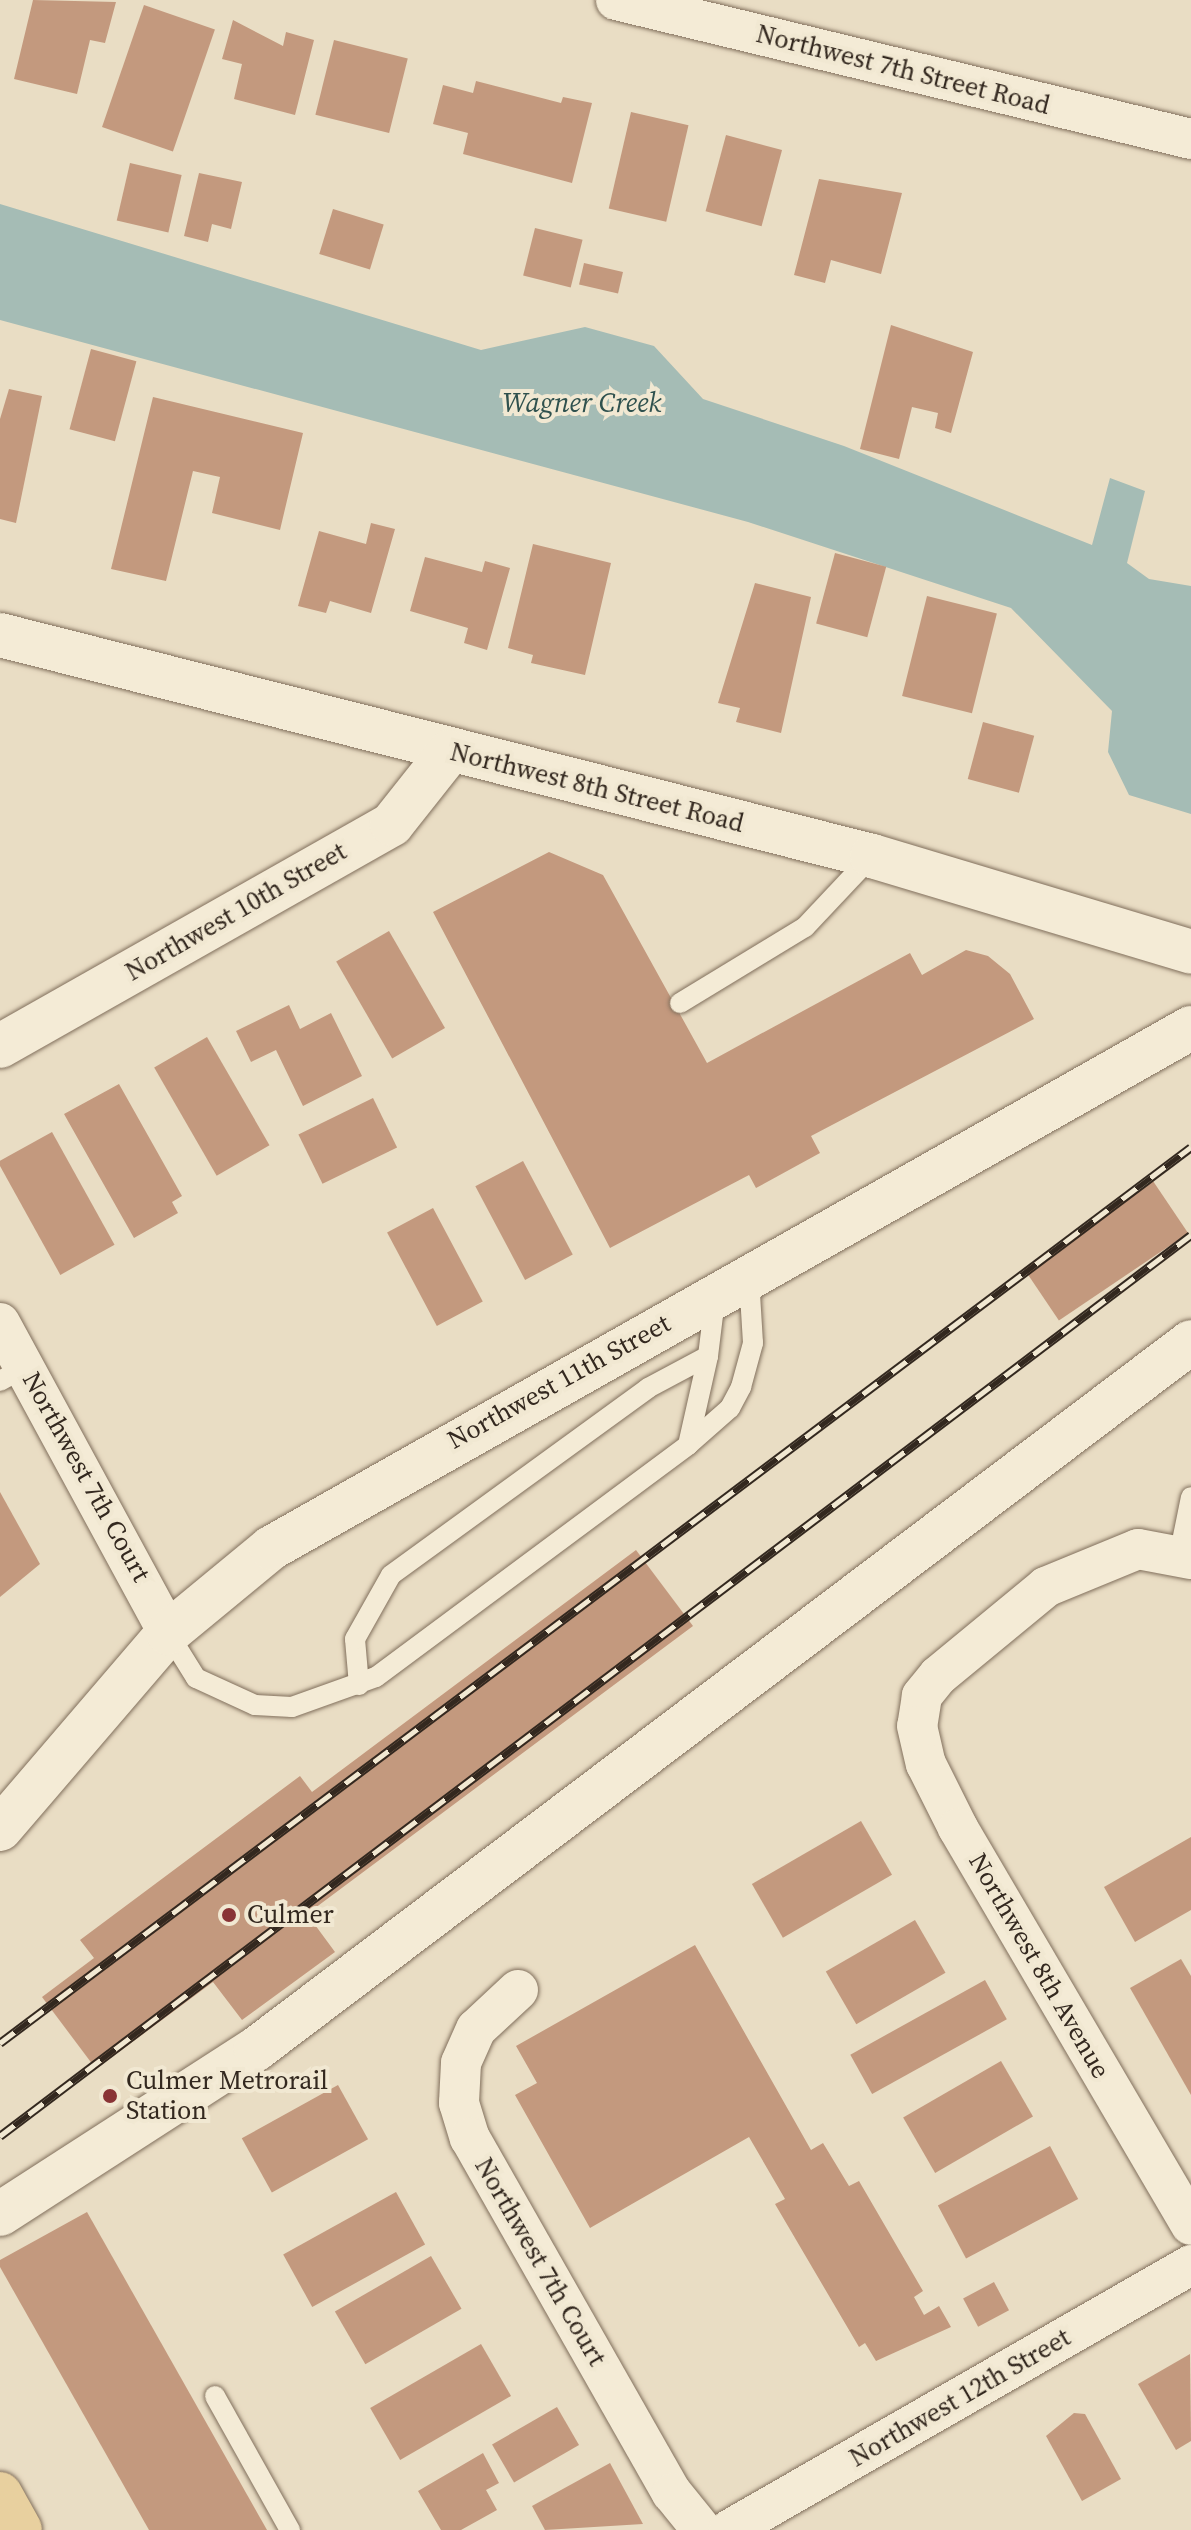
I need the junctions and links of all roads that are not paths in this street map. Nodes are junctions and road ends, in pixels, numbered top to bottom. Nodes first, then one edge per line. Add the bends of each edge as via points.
1 (616, 0) edge
2 (1191, 139) edge
3 (0, 635) edge
4 (449, 752) junction
5 (872, 856) junction
6 (1191, 952) edge
7 (680, 1003) dead end
8 (1191, 1028) edge
9 (0, 1046) edge
10 (732, 1286) junction
11 (0, 1323) edge
12 (1191, 1342) edge
13 (708, 1356) junction
14 (12, 1374) edge
15 (688, 1445) junction
16 (1191, 1497) edge
17 (1185, 1558) edge
18 (168, 1633) junction
19 (359, 1685) junction
20 (0, 1829) edge
21 (518, 1990) dead end
22 (0, 2214) edge
23 (1191, 2225) edge
24 (1191, 2265) edge
25 (215, 2396) dead end
26 (0, 2494) edge
27 (20, 2530) edge
28 (290, 2530) edge
29 (702, 2530) edge
30 (729, 2530) edge

1 - 2 street, Northwest 7th Street Road
3 - 4 street, Northwest 8th Street Road
4 - 5 street, Northwest 8th Street Road
4 - 9 street, Northwest 10th Street via 392,824
5 - 6 street, Northwest 8th Street Road
5 - 7 lane via 805,927
8 - 10 street, Northwest 11th Street
10 - 13 lane
10 - 15 lane via 750,1364 730,1408
10 - 18 street, Northwest 11th Street via 271,1548
11 - 14 street, Northwest 7th Court
12 - 22 street via 256,2049
13 - 15 lane
13 - 19 lane via 648,1388 391,1575 358,1629
14 - 18 street, Northwest 7th Court
15 - 19 lane
16 - 17 lane
17 - 23 street, Northwest 8th Avenue via 1138,1549 1046,1587 965,1648 922,1696 917,1726 945,1802
18 - 19 lane via 196,1678 230,1699 292,1707
18 - 20 street, Northwest 11th Street
21 - 29 street, Northwest 7th Court via 476,2029 461,2063 459,2103 470,2138 672,2493
24 - 30 street, Northwest 12th Street
25 - 28 lane
26 - 27 main road

